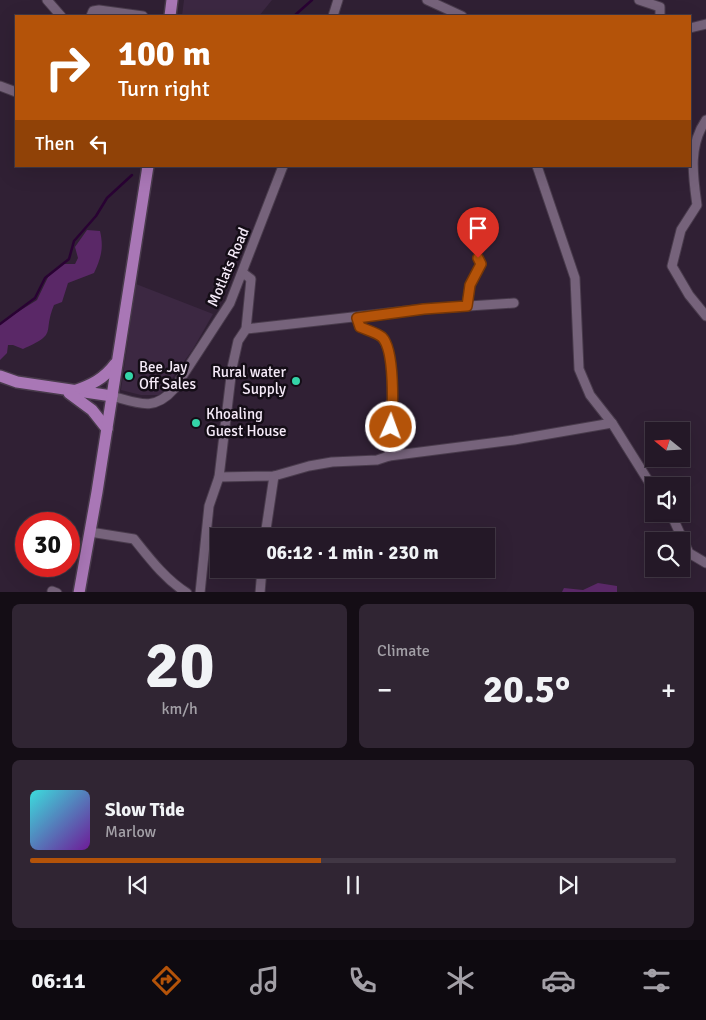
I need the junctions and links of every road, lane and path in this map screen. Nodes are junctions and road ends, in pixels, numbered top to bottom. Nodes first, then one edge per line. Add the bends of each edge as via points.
1 (46, 0) edge
2 (172, 0) edge
3 (338, 0) edge
4 (427, 0) edge
5 (639, 0) edge
6 (60, 15) edge
7 (92, 15) edge
8 (136, 15) edge
9 (170, 15) edge
10 (333, 15) edge
11 (460, 15) edge
12 (660, 15) edge
13 (706, 24) edge
14 (691, 28) edge
15 (0, 86) edge
16 (15, 92) edge
17 (706, 120) edge
18 (148, 167) edge
19 (283, 167) edge
20 (537, 167) edge
21 (478, 258) dead end
22 (243, 273) junction
23 (514, 303) dead end
24 (467, 306) junction
25 (706, 316) edge
26 (357, 318) junction
27 (246, 329) junction
28 (118, 360) junction
29 (0, 376) edge
30 (69, 391) junction
31 (112, 396) junction
32 (612, 423) junction
33 (107, 429) junction
34 (389, 456) junction
35 (274, 476) junction
36 (219, 477) junction
37 (646, 477) edge
38 (674, 522) edge
39 (265, 528) edge
40 (90, 532) junction
41 (706, 563) edge
42 (261, 578) edge
43 (79, 592) edge
44 (187, 592) edge
45 (200, 592) edge
46 (260, 592) edge

1 - 6 street
2 - 9 main road
3 - 10 street
4 - 11 street
5 - 12 street via 660,7
7 - 8 street via 93,11 99,10
13 - 14 street
15 - 16 street
17 - 25 street via 694,146 692,173 697,205 681,230 672,266
18 - 28 main road
19 - 22 street, Motlats Road
20 - 32 street via 575,278 579,369 590,395
21 - 24 street via 481,264 470,285
22 - 27 street via 251,279
22 - 31 street, Motlats Road via 226,310 166,399 144,404
23 - 24 street
24 - 26 street
26 - 27 street
26 - 34 street via 360,327 382,337 387,347 392,412
27 - 36 street via 238,341 232,368
28 - 30 main road via 108,375 94,384
28 - 31 main road
29 - 30 main road
30 - 31 main road
30 - 33 main road via 92,410
31 - 33 main road
32 - 34 street
32 - 37 street
33 - 40 main road
34 - 35 street via 377,460 332,462
35 - 36 street
35 - 39 street
36 - 45 street via 209,506
38 - 41 street via 688,553
40 - 43 main road
40 - 44 street via 134,539 153,563
42 - 46 street

